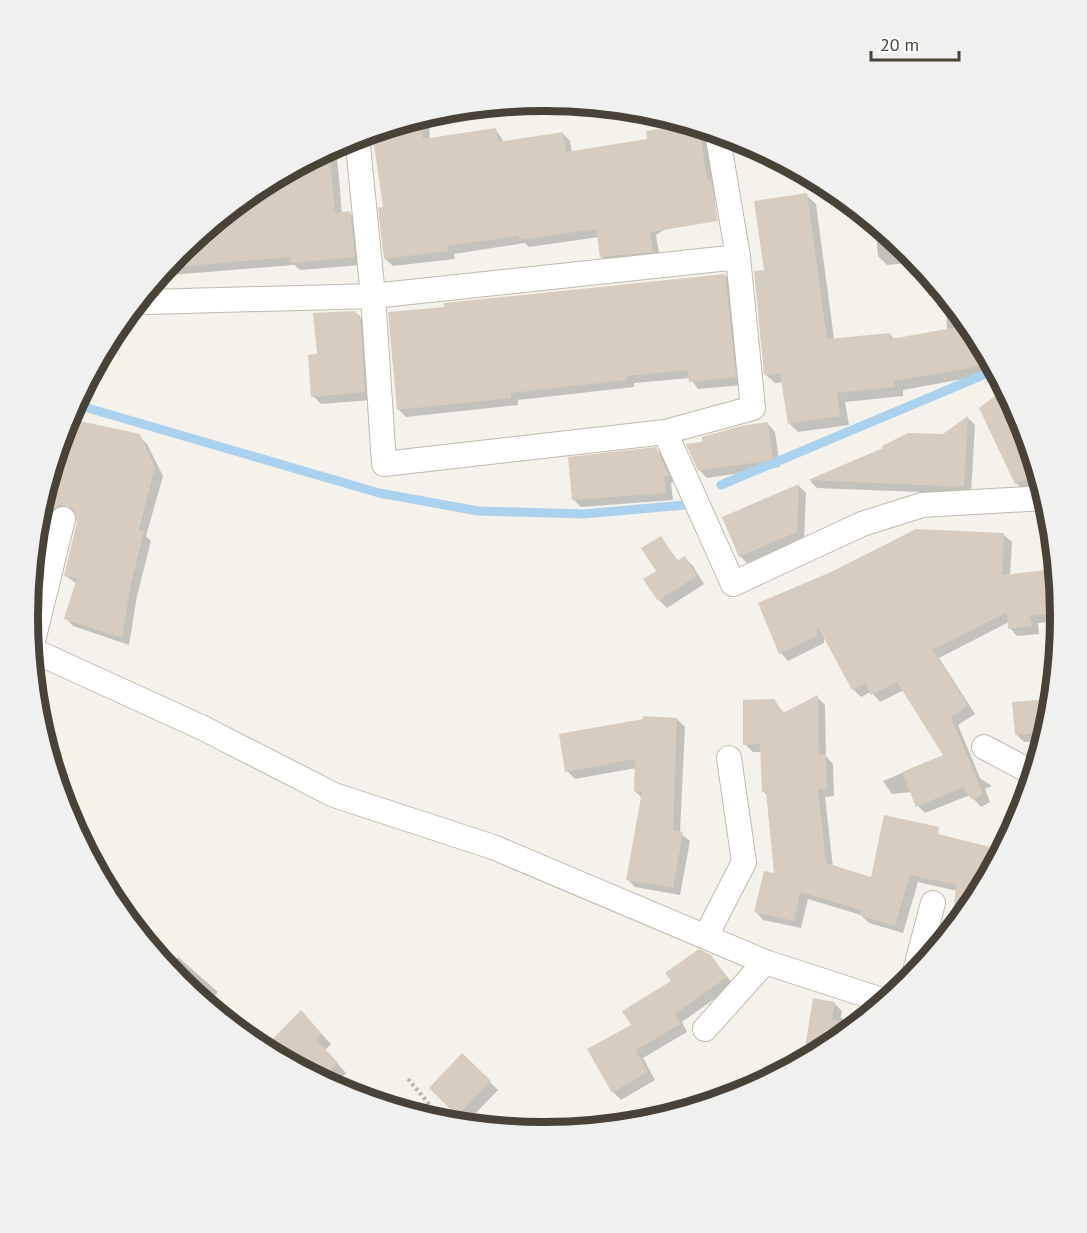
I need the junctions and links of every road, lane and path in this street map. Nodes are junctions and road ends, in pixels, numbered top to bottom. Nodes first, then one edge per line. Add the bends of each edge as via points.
1 (719, 142) edge
2 (358, 146) edge
3 (738, 257) junction
4 (373, 296) junction
5 (150, 299) edge
6 (665, 432) junction
7 (1035, 499) edge
8 (63, 519) dead end
9 (38, 617) edge
10 (39, 653) edge
11 (984, 747) dead end
12 (729, 758) dead end
13 (1026, 769) edge
14 (933, 903) dead end
15 (706, 936) junction
16 (919, 955) edge
17 (765, 962) junction
18 (876, 998) edge
19 (705, 1029) dead end
20 (408, 1079) dead end
21 (434, 1110) edge

1 - 3 street
2 - 4 street
3 - 4 street
3 - 6 street via 753,408
4 - 5 street
4 - 6 street via 384,464
6 - 7 street via 733,584 862,524 922,505
8 - 9 street
10 - 15 street via 203,728 334,795 493,847
11 - 13 street
12 - 15 street via 744,862
14 - 16 street
15 - 17 street
17 - 18 street
17 - 19 street
20 - 21 path

